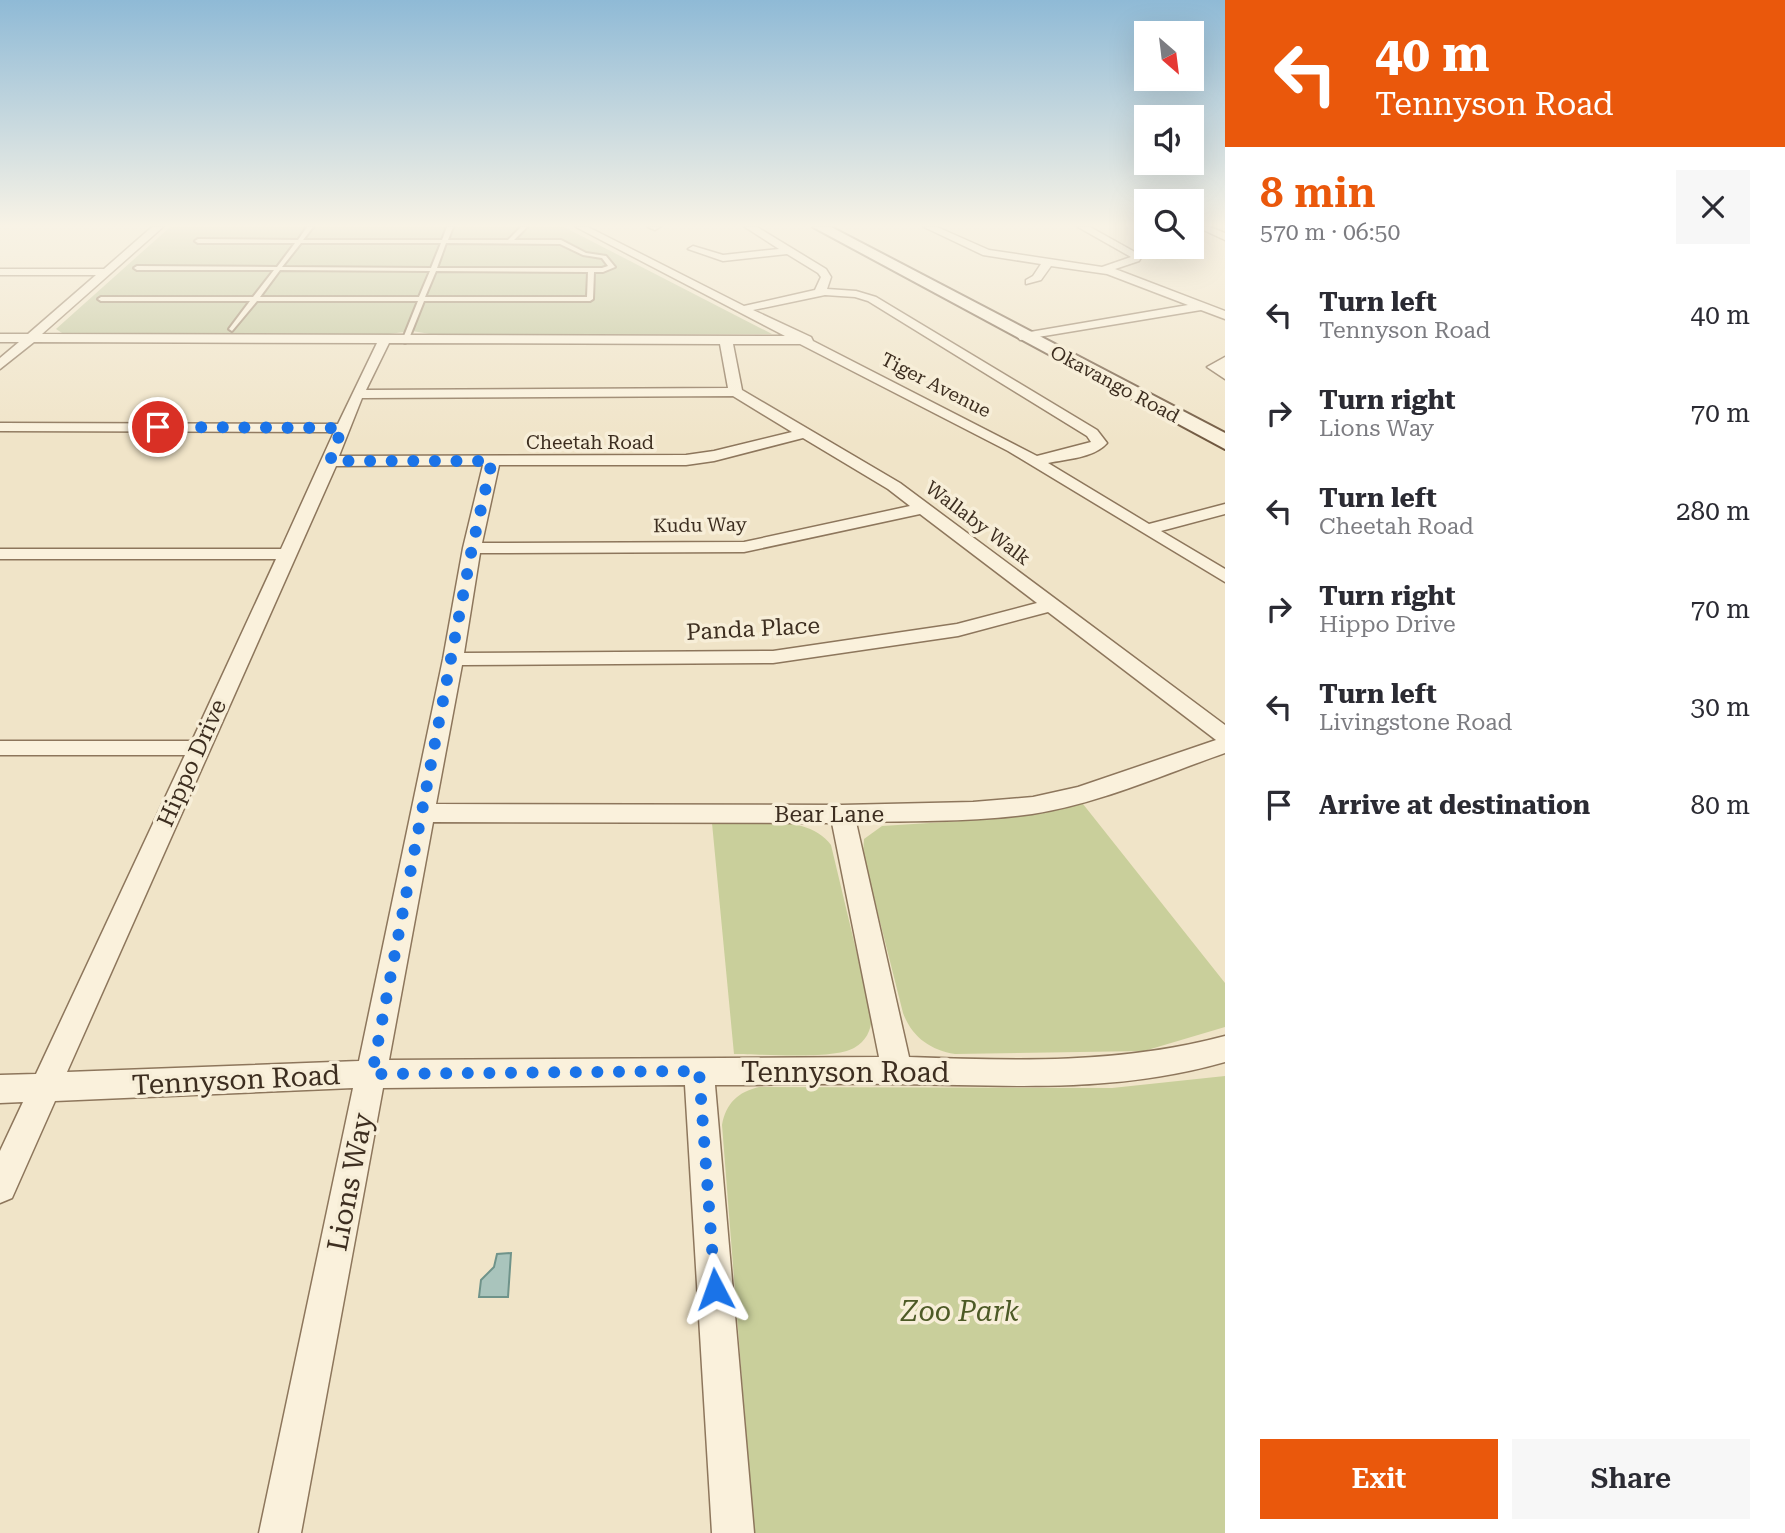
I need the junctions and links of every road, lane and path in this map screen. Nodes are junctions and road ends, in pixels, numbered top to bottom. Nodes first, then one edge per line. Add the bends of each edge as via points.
1 (256, 298) edge
2 (76, 299) edge
3 (102, 299) dead end
4 (173, 299) edge
5 (345, 299) edge
6 (421, 299) junction
7 (590, 299) edge
8 (724, 299) edge
9 (789, 299) edge
10 (870, 299) edge
11 (953, 299) edge
12 (985, 299) edge
13 (1181, 299) edge
14 (1225, 299) edge
15 (1201, 306) junction
16 (745, 309) junction
17 (1225, 315) edge
18 (232, 329) dead end
19 (1050, 332) junction
20 (1024, 337) junction
21 (0, 338) edge
22 (31, 338) junction
23 (807, 340) junction
24 (394, 341) junction
25 (726, 341) junction
26 (1225, 360) edge
27 (0, 365) edge
28 (1225, 375) edge
29 (736, 392) junction
30 (357, 394) junction
31 (1225, 420) edge
32 (0, 427) edge
33 (342, 428) junction
34 (804, 433) junction
35 (1225, 442) edge
36 (330, 461) junction
37 (492, 461) junction
38 (1037, 461) junction
39 (923, 508) junction
40 (1225, 509) edge
41 (1148, 529) junction
42 (472, 548) junction
43 (0, 554) edge
44 (286, 554) junction
45 (1225, 577) edge
46 (1051, 605) junction
47 (453, 659) junction
48 (1225, 736) edge
49 (1225, 745) edge
50 (0, 748) edge
51 (199, 748) junction
52 (423, 813) junction
53 (842, 814) junction
54 (1225, 1049) edge
55 (897, 1070) junction
56 (699, 1071) junction
57 (372, 1074) junction
58 (0, 1088) edge
59 (44, 1089) junction
60 (0, 1186) edge
61 (280, 1533) edge
62 (733, 1533) edge

1 - 18 lane
2 - 22 street
3 - 4 lane
5 - 6 lane
6 - 7 lane
6 - 24 lane
8 - 16 street, Tiger Avenue
9 - 16 street
10 - 38 street via 1092,432 1100,443
11 - 20 main road, Okavango Road
12 - 19 main road, Okavango Road
13 - 15 street
14 - 15 street
15 - 17 street
15 - 19 street
16 - 23 street, Tiger Avenue
19 - 20 street
19 - 31 main road, Okavango Road
20 - 35 main road, Okavango Road
21 - 22 street
22 - 24 street
22 - 27 street
23 - 25 street
23 - 38 street, Tiger Avenue
24 - 25 street
24 - 30 street, Hippo Drive
25 - 29 street
26 - 28 street via 1214,367
29 - 30 street
29 - 34 street, Wallaby Walk
30 - 33 street, Hippo Drive
32 - 33 street
33 - 36 street, Hippo Drive
34 - 37 street, Cheetah Road via 686,460
34 - 39 street, Wallaby Walk
36 - 37 street, Cheetah Road
36 - 44 street, Hippo Drive
37 - 42 street, Lions Way
38 - 41 street, Tiger Avenue
39 - 42 street, Kudu Way via 744,547
39 - 46 street, Wallaby Walk
40 - 41 street
41 - 45 street, Tiger Avenue
42 - 47 street, Lions Way
43 - 44 street
44 - 51 street, Hippo Drive
46 - 47 street, Panda Place via 958,630 773,657
46 - 48 street, Wallaby Walk
47 - 52 street, Lions Way
49 - 53 street, Bear Lane via 1080,794 1033,805
50 - 51 street
51 - 59 street, Hippo Drive
52 - 53 street, Bear Lane
52 - 57 street, Lions Way
53 - 55 street
54 - 55 street, Tennyson Road via 1178,1062 1093,1072
55 - 56 street, Tennyson Road
56 - 57 street, Tennyson Road
56 - 62 street
57 - 59 street, Tennyson Road
57 - 61 street, Lions Way
58 - 59 street, Tennyson Road
59 - 60 street, Hippo Drive

